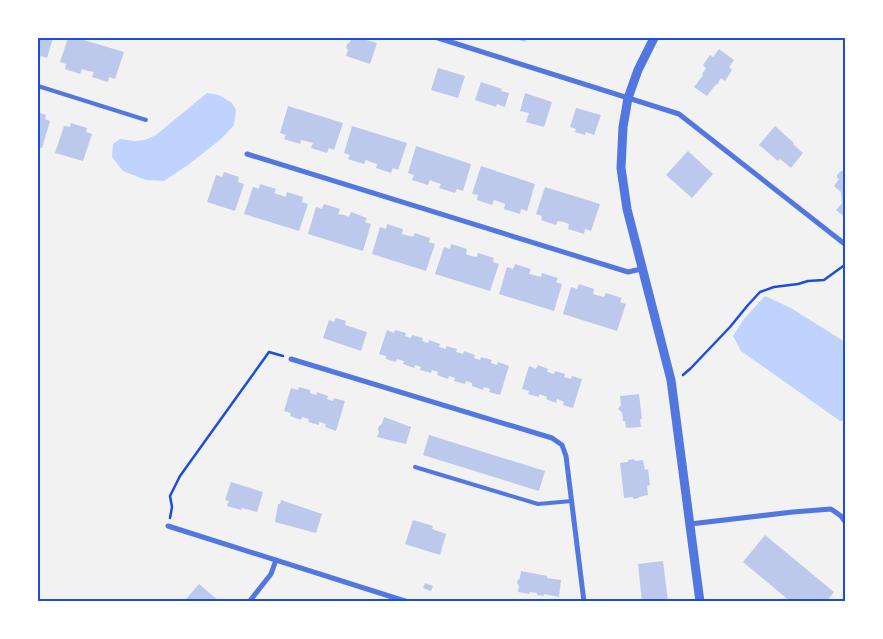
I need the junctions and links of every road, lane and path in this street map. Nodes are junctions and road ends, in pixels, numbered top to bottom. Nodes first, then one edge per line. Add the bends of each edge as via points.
1 (438, 38) edge
2 (654, 38) edge
3 (38, 86) edge
4 (628, 98) junction
5 (146, 120) dead end
6 (247, 154) dead end
7 (846, 245) edge
8 (846, 264) edge
9 (641, 269) junction
10 (291, 359) joint
11 (678, 378) dead end
12 (415, 467) dead end
13 (572, 501) junction
14 (846, 523) edge
15 (690, 524) junction
16 (168, 526) joint
17 (276, 560) junction
18 (248, 602) edge
19 (408, 602) edge
20 (584, 602) edge
21 (700, 602) edge

1 - 4 street
2 - 4 street
3 - 5 lane
4 - 7 street via 679,114
4 - 9 street via 621,168 626,209
6 - 9 street via 628,272
8 - 11 path via 824,280 760,292 692,368
9 - 15 street via 671,380
10 - 13 street via 552,438 562,445 566,456
10 - 16 path via 268,352 180,476 170,496 172,506
12 - 13 lane via 538,504
13 - 20 street
14 - 15 street via 831,509
15 - 21 street
16 - 17 street
17 - 18 street via 271,574
17 - 19 street

